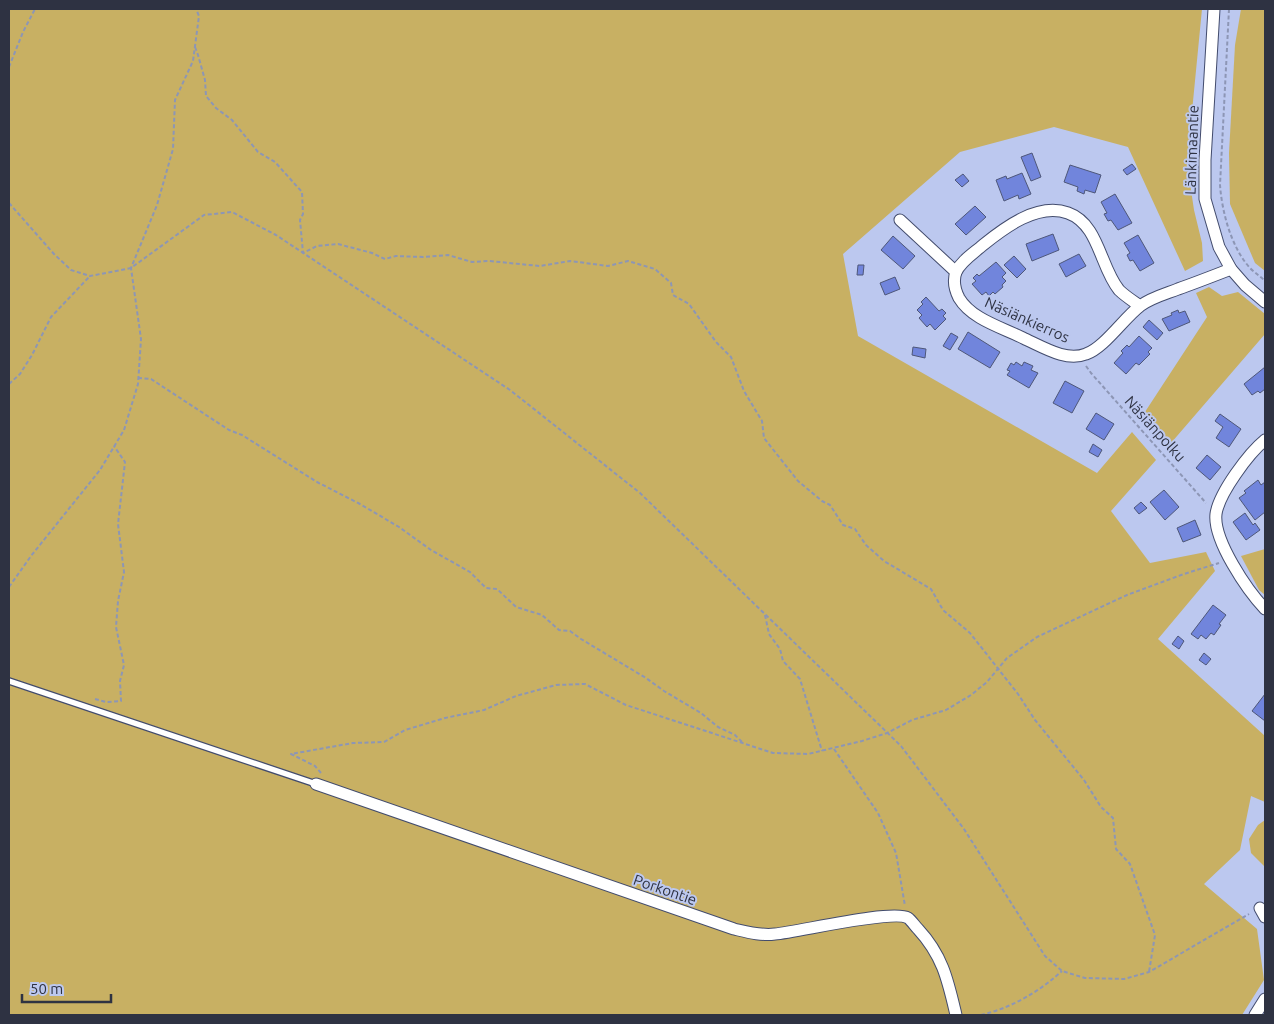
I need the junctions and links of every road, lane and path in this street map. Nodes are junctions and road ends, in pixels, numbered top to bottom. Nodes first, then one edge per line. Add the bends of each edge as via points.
1 (35, 9) edge
2 (196, 9) edge
3 (1214, 9) edge
4 (1229, 9) edge
5 (195, 47) junction
6 (9, 67) edge
7 (9, 203) edge
8 (900, 220) dead end
9 (303, 253) junction
10 (131, 268) junction
11 (1231, 269) junction
12 (956, 272) junction
13 (90, 276) junction
14 (1265, 280) edge
15 (1265, 302) edge
16 (1140, 306) junction
17 (1080, 356) junction
18 (138, 378) junction
19 (9, 384) edge
20 (1265, 440) edge
21 (114, 446) junction
22 (1216, 514) junction
23 (1231, 559) junction
24 (9, 587) edge
25 (1265, 609) edge
26 (764, 614) junction
27 (998, 669) junction
28 (9, 681) edge
29 (88, 698) dead end
30 (887, 733) junction
31 (744, 744) junction
32 (834, 749) junction
33 (822, 751) junction
34 (322, 773) dead end
35 (316, 784) joint
36 (1263, 912) edge
37 (908, 918) junction
38 (1062, 971) junction
39 (1149, 972) junction
40 (1265, 999) edge
41 (956, 1015) edge
42 (981, 1015) edge
43 (1255, 1015) edge

1 - 6 path
2 - 5 path via 199,16
3 - 11 street, Länkimaantie via 1204,160 1205,199 1219,247
4 - 14 path via 1221,198 1239,250 1250,268
5 - 9 path via 205,80 206,96 232,120 258,152 275,162 302,192
5 - 10 path via 193,61 175,100 173,148 157,206
7 - 13 path via 54,254 72,270
8 - 12 street
9 - 10 path via 232,212 204,215
9 - 26 path via 510,390 640,493
9 - 27 path via 317,246 338,244 385,259 448,255 472,262 540,266 570,261 608,266 628,262 655,269 671,283 673,295 689,304 731,357 744,391 762,421 764,438 798,481 830,505 843,525 855,529 866,545 884,561 931,589 944,610 970,633
10 - 13 path
10 - 18 path via 141,339
11 - 15 street, Länkimaantie
11 - 16 street, Näsiänkierros
12 - 16 street via 969,256 1017,220 1044,212 1062,211 1076,216 1086,226 1119,289
12 - 17 street, Näsiänkierros via 956,292 971,312 1057,353
13 - 19 path via 51,317 32,355
16 - 17 street, Näsiänkierros via 1097,348
17 - 22 path, Näsiänpolku via 1091,373
18 - 21 path via 124,430
18 - 31 path via 151,379 229,430 399,527 470,572 486,588 497,588 516,607 542,615 559,630 570,631 702,713
20 - 22 street via 1225,490
21 - 24 path via 100,470
21 - 29 path via 125,462 118,524 124,572 116,627 124,665 120,681 121,701
22 - 23 street via 1219,532
23 - 25 street
23 - 27 path via 1094,609 1037,637 1007,658
26 - 30 path
26 - 33 path via 769,634 780,649 783,661 800,679
27 - 30 path via 971,695 946,710 912,720
27 - 39 path via 1084,780 1101,807 1113,818 1116,849 1130,864 1155,935
28 - 35 lane
30 - 32 path
30 - 38 path via 901,746 964,829 1045,956
31 - 33 path via 772,753
31 - 34 path via 626,705 584,684 556,685 516,696 484,710 405,730 384,742 353,743 291,754
32 - 33 path
32 - 37 path via 878,813 896,853
35 - 37 street, Porkontie via 752,933 774,934 867,918
36 - 39 path
37 - 41 street via 925,937 943,966
38 - 39 path via 1085,978 1124,979
38 - 42 path via 1029,995
40 - 43 street

